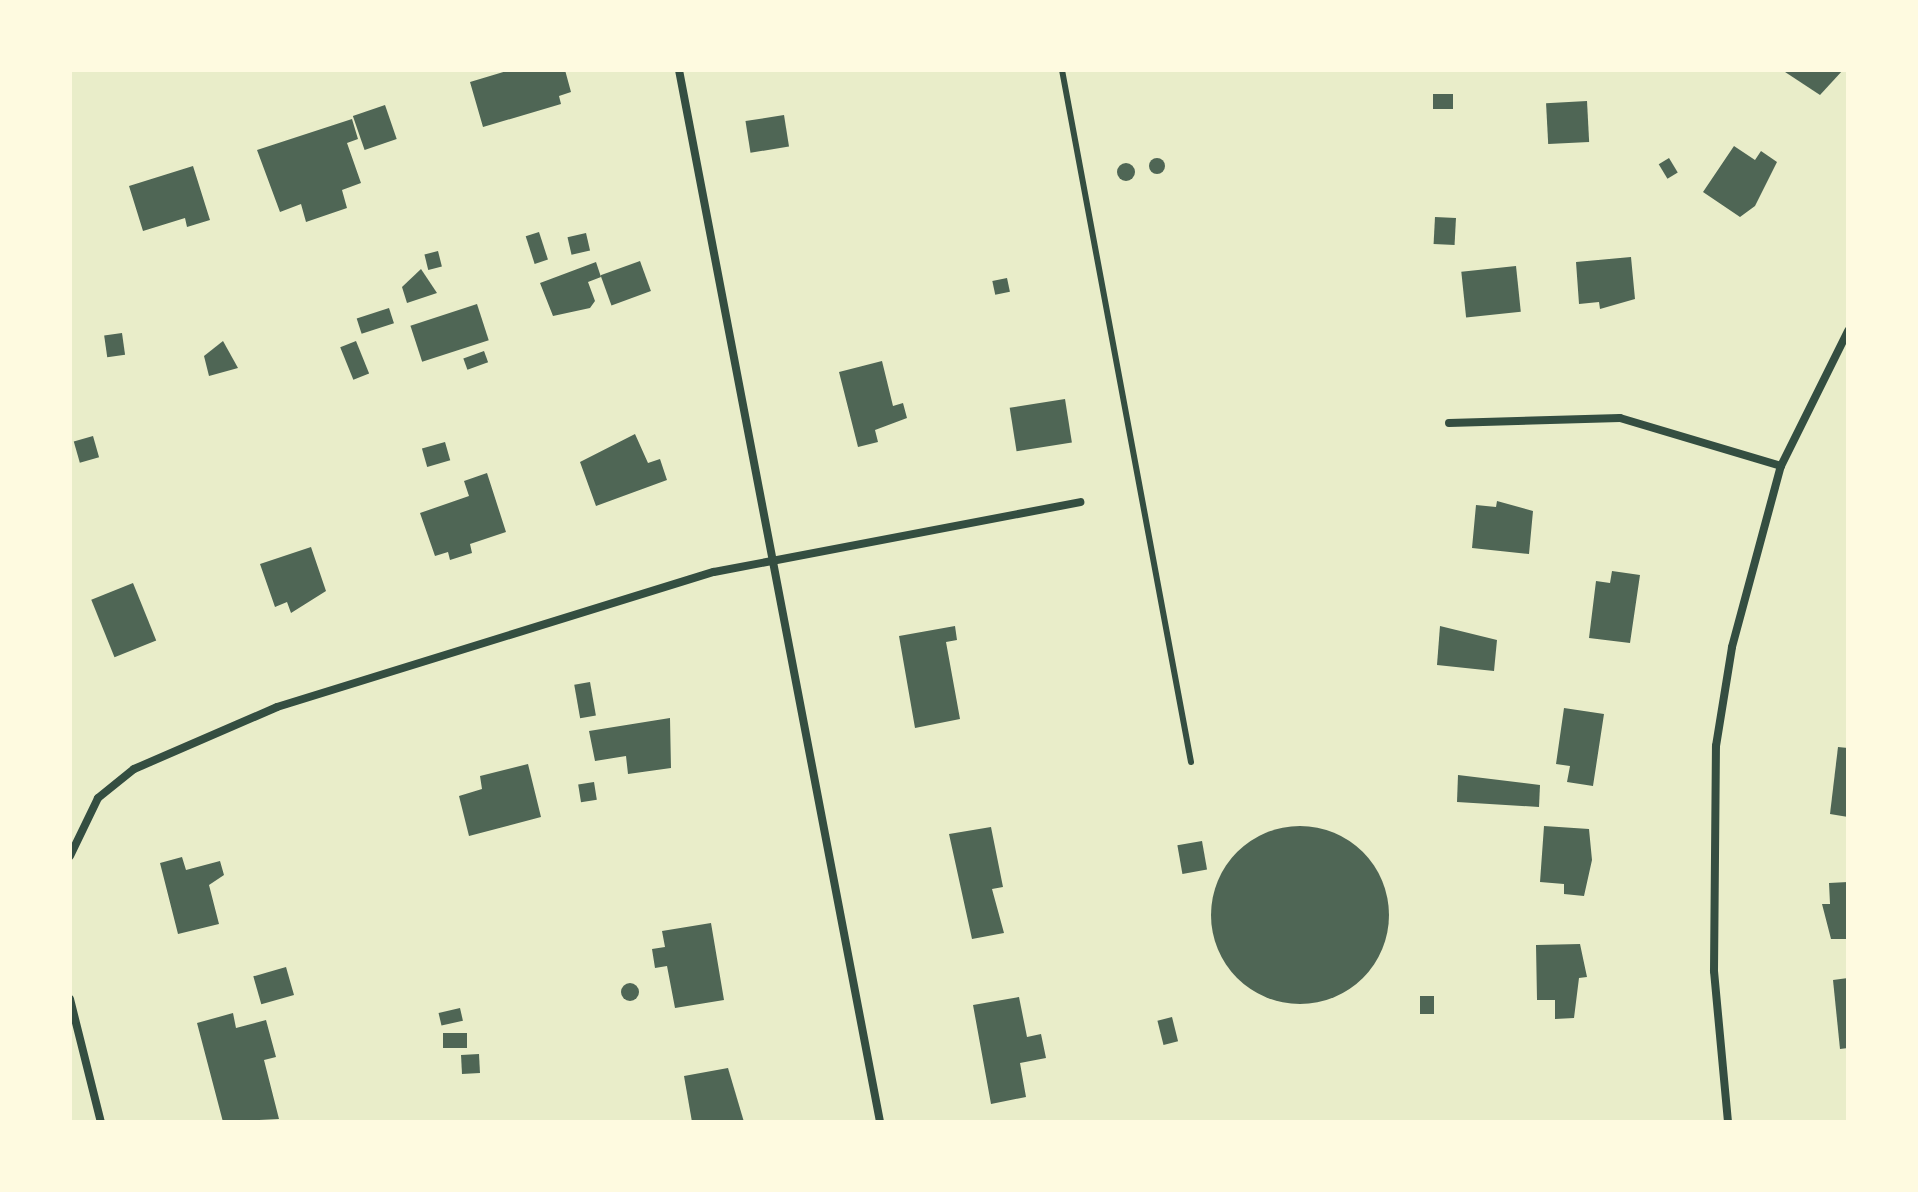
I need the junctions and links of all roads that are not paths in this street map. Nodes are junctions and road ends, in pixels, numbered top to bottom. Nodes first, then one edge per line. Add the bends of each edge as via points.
1 (679, 70) edge
2 (1062, 70) edge
3 (1848, 331) edge
4 (1449, 423) dead end
5 (1781, 466) junction
6 (1080, 502) dead end
7 (776, 559) junction
8 (1191, 762) dead end
9 (70, 856) edge
10 (70, 999) edge
11 (101, 1122) edge
12 (880, 1122) edge
13 (1728, 1122) edge

1 - 7 street
2 - 8 lane
3 - 5 street
4 - 5 street via 1620,418
5 - 13 street via 1732,647 1716,746 1714,971
6 - 7 street
7 - 9 street via 277,707 134,769 98,798
7 - 12 street
10 - 11 street

